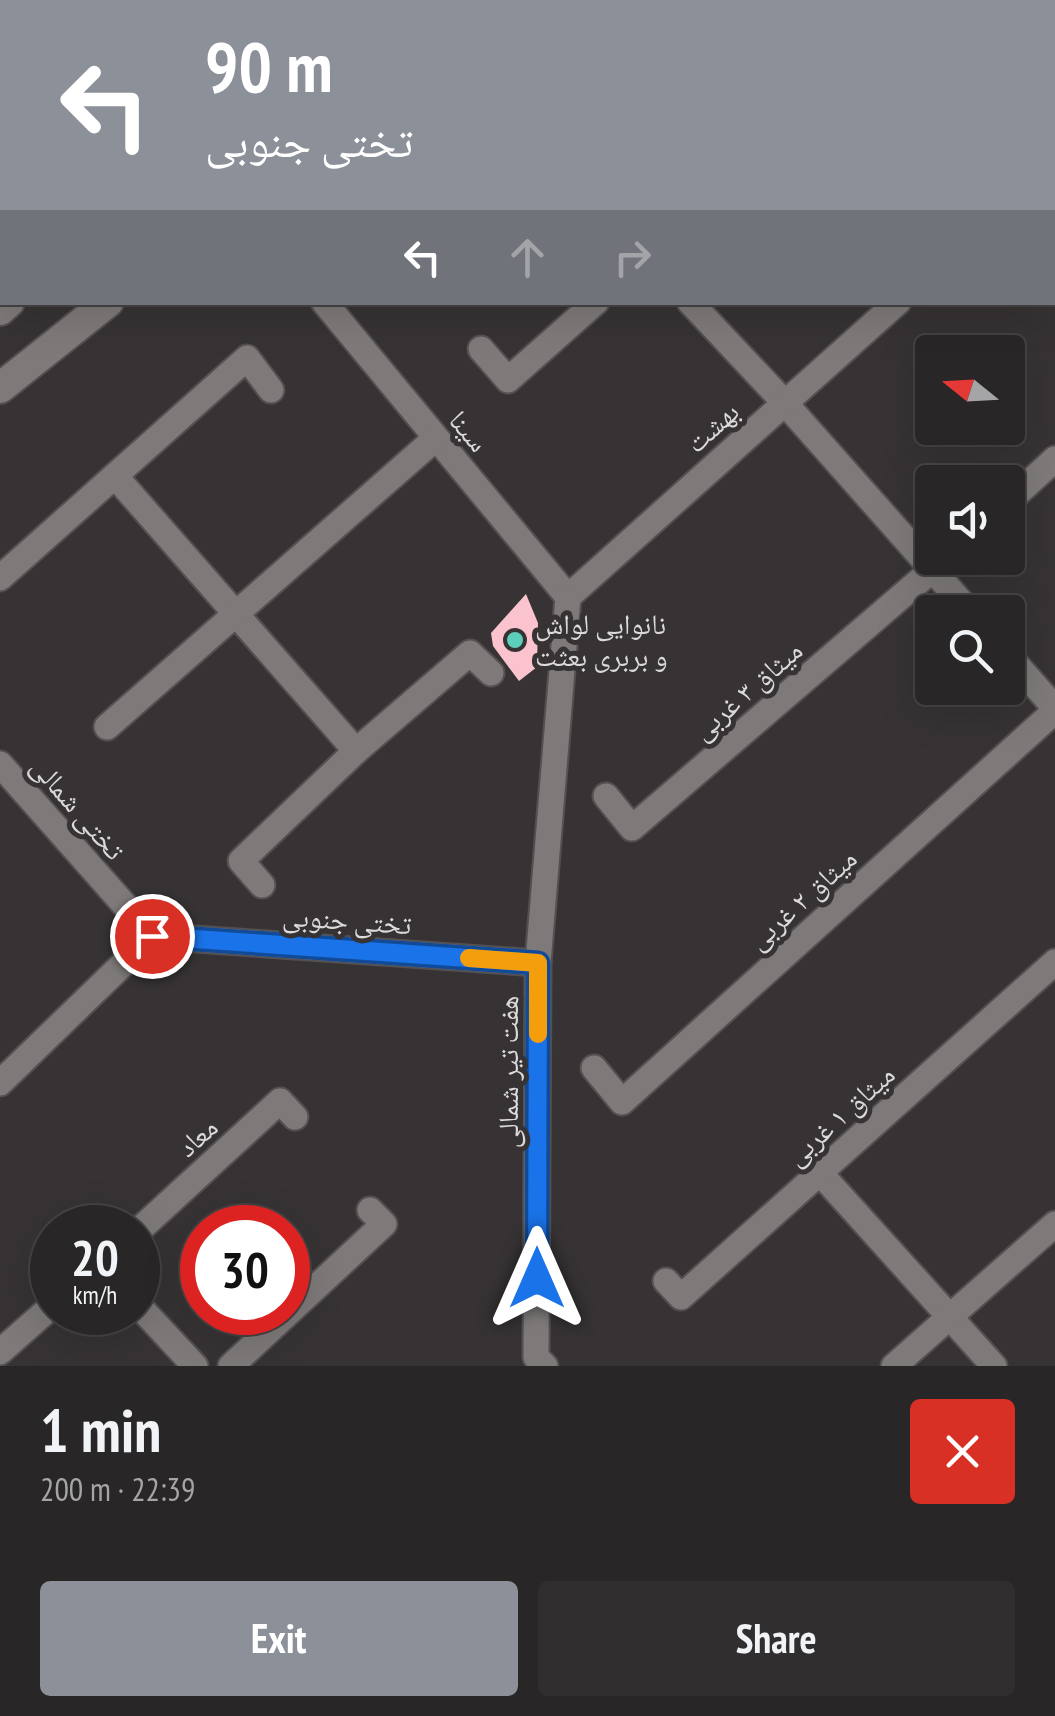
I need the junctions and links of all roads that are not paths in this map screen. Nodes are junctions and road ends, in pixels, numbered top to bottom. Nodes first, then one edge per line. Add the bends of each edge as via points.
1 (104, 305) edge
2 (326, 305) edge
3 (593, 305) edge
4 (693, 305) edge
5 (895, 305) edge
6 (480, 350) dead end
7 (0, 388) edge
8 (271, 390) dead end
9 (784, 402) junction
10 (436, 438) junction
11 (1055, 459) edge
12 (114, 476) junction
13 (1025, 486) edge
14 (915, 539) edge
15 (926, 575) edge
16 (0, 578) edge
17 (568, 597) junction
18 (236, 614) junction
19 (491, 672) dead end
20 (1025, 674) edge
21 (1055, 709) edge
22 (107, 727) dead end
23 (356, 750) junction
24 (0, 764) edge
25 (606, 796) dead end
26 (262, 885) dead end
27 (152, 936) junction
28 (1055, 962) edge
29 (538, 963) junction
30 (594, 1068) dead end
31 (0, 1083) edge
32 (296, 1118) dead end
33 (820, 1173) junction
34 (370, 1210) dead end
35 (160, 1211) edge
36 (1055, 1224) edge
37 (666, 1281) dead end
38 (950, 1317) junction
39 (30, 1325) edge
40 (160, 1329) edge
41 (0, 1352) edge
42 (536, 1363) edge
43 (195, 1366) edge
44 (231, 1366) edge
45 (894, 1366) edge
46 (994, 1366) edge

1 - 7 main road
2 - 10 street, سینا
3 - 6 street via 508,380
4 - 9 street
5 - 9 street, بهشت
8 - 12 street via 247,358
9 - 14 street
9 - 17 street, بهشت
10 - 17 street, سینا
10 - 18 street
11 - 13 street
12 - 16 street
12 - 18 street
15 - 25 street, میثاق ۳ غربی via 632,828
17 - 29 street, هفت تیر شمالی
18 - 22 street
18 - 23 street
19 - 23 street via 470,653
20 - 21 street
21 - 30 street, میثاق ۲ غربی via 622,1102
23 - 26 street via 240,861
24 - 27 street, تختی شمالی
27 - 29 street, تختی جنوبی
27 - 31 street
28 - 33 street, میثاق ۱ غربی
29 - 42 street, هفت تیر شمالی
32 - 35 street, معاد via 280,1102
33 - 37 street, میثاق ۱ غربی via 682,1297
33 - 38 street
34 - 44 street via 384,1224
36 - 38 street
38 - 45 street
38 - 46 street
39 - 41 street
40 - 43 street

